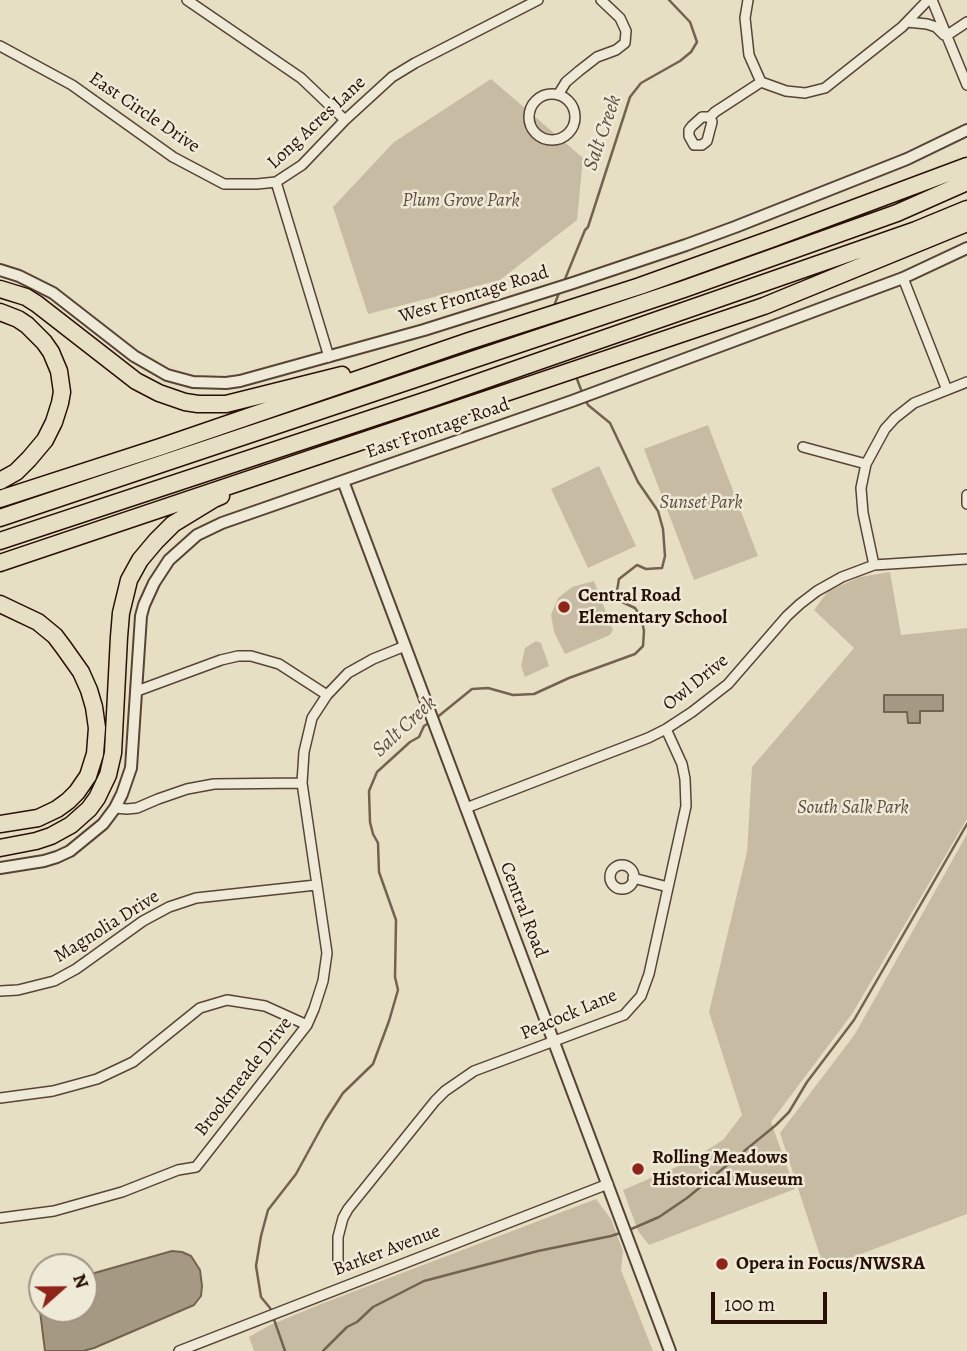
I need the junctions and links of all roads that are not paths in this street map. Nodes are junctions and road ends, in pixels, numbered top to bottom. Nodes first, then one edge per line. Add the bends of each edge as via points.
1 (187, 0) edge
2 (538, 0) edge
3 (601, 0) edge
4 (748, 0) edge
5 (930, 0) edge
6 (907, 22) junction
7 (967, 22) edge
8 (946, 36) junction
9 (0, 46) edge
10 (761, 82) junction
11 (967, 85) edge
12 (558, 95) junction
13 (710, 117) dead end
14 (345, 120) junction
15 (967, 130) edge
16 (967, 166) edge
17 (276, 182) junction
18 (967, 182) edge
19 (967, 209) edge
20 (967, 223) edge
21 (967, 248) edge
22 (0, 270) edge
23 (903, 278) junction
24 (0, 289) edge
25 (0, 312) edge
26 (469, 341) junction
27 (329, 357) junction
28 (967, 382) edge
29 (947, 390) junction
30 (803, 447) dead end
31 (323, 454) junction
32 (866, 464) junction
33 (0, 481) edge
34 (343, 481) junction
35 (967, 495) edge
36 (0, 499) edge
37 (967, 504) edge
38 (0, 517) edge
39 (0, 541) edge
40 (967, 559) edge
41 (0, 563) edge
42 (874, 565) junction
43 (0, 604) edge
44 (405, 646) junction
45 (137, 691) junction
46 (327, 695) junction
47 (666, 729) junction
48 (302, 783) junction
49 (115, 808) junction
50 (466, 808) junction
51 (0, 824) edge
52 (0, 848) edge
53 (0, 867) edge
54 (634, 878) dead end
55 (316, 886) junction
56 (668, 887) junction
57 (0, 991) edge
58 (307, 1025) junction
59 (554, 1041) junction
60 (0, 1098) edge
61 (608, 1184) junction
62 (0, 1218) edge
63 (338, 1262) dead end
64 (179, 1351) edge
65 (670, 1351) edge

1 - 14 street via 301,78
2 - 14 street, Long Acres Lane via 392,77
3 - 12 street via 620,18 625,43 597,57 566,82
4 - 10 street via 749,55
5 - 6 street
5 - 8 street
6 - 8 street via 931,25
6 - 10 street via 825,88 805,93
7 - 8 street
8 - 11 street
9 - 17 street, East Circle Drive via 72,85 173,157 224,184
10 - 13 street
12 - 12 street via 543,95 529,112 531,127 542,137 557,139 573,124 570,103
14 - 17 street, Long Acres Lane via 302,165
15 - 27 street, West Frontage Road via 748,222 573,283
16 - 26 highway via 762,243
17 - 27 street, Long Acres Lane
18 - 38 highway via 897,213 671,294
19 - 39 highway via 459,389
20 - 31 highway via 764,306
21 - 23 street, East Frontage Road
22 - 27 street, West Frontage Road via 53,293 134,356 179,379 240,381
23 - 29 street
23 - 34 street, East Frontage Road
24 - 26 highway via 37,304 136,381 198,404 246,400
25 - 33 highway via 27,325 51,352 60,371 62,392 45,440 22,466
26 - 36 highway
28 - 29 street
29 - 32 street via 914,403 895,418
30 - 32 street
31 - 41 highway
31 - 52 highway via 214,499 173,524 140,560 125,593 113,753 104,785 89,809 71,825 43,839
32 - 42 street via 861,488
34 - 44 street, Central Road
34 - 45 street, East Frontage Road via 211,528 169,560 141,616
35 - 37 street
40 - 42 street, Owl Drive
42 - 47 street, Owl Drive via 817,590 787,616 728,684
43 - 51 highway via 47,628 64,648 89,690 97,728 92,765 77,792 38,818
44 - 46 street, Brookmeade Drive via 348,673
44 - 50 street, Central Road
45 - 46 street via 221,660 251,656 279,664
45 - 49 street, East Frontage Road via 131,768
46 - 48 street, Brookmeade Drive via 312,718
47 - 50 street, Owl Drive
47 - 56 street, Peacock Lane via 682,764 686,793
48 - 49 street via 214,784 137,808
48 - 55 street, Brookmeade Drive
49 - 53 street, East Frontage Road via 71,851 44,861
50 - 59 street, Central Road
54 - 56 street
55 - 57 street, Magnolia Drive via 196,898 143,921 54,981
55 - 58 street, Brookmeade Drive via 327,953 323,981
56 - 59 street, Peacock Lane via 649,974 635,1004 624,1014
58 - 60 street via 265,1006 227,1000 200,1008 133,1062 97,1079
58 - 62 street, Brookmeade Drive via 197,1167 54,1211
59 - 61 street, Central Road
59 - 63 street, Peacock Lane via 474,1071 435,1101 348,1209 338,1237
61 - 64 street, Barker Avenue
61 - 65 street, Central Road

